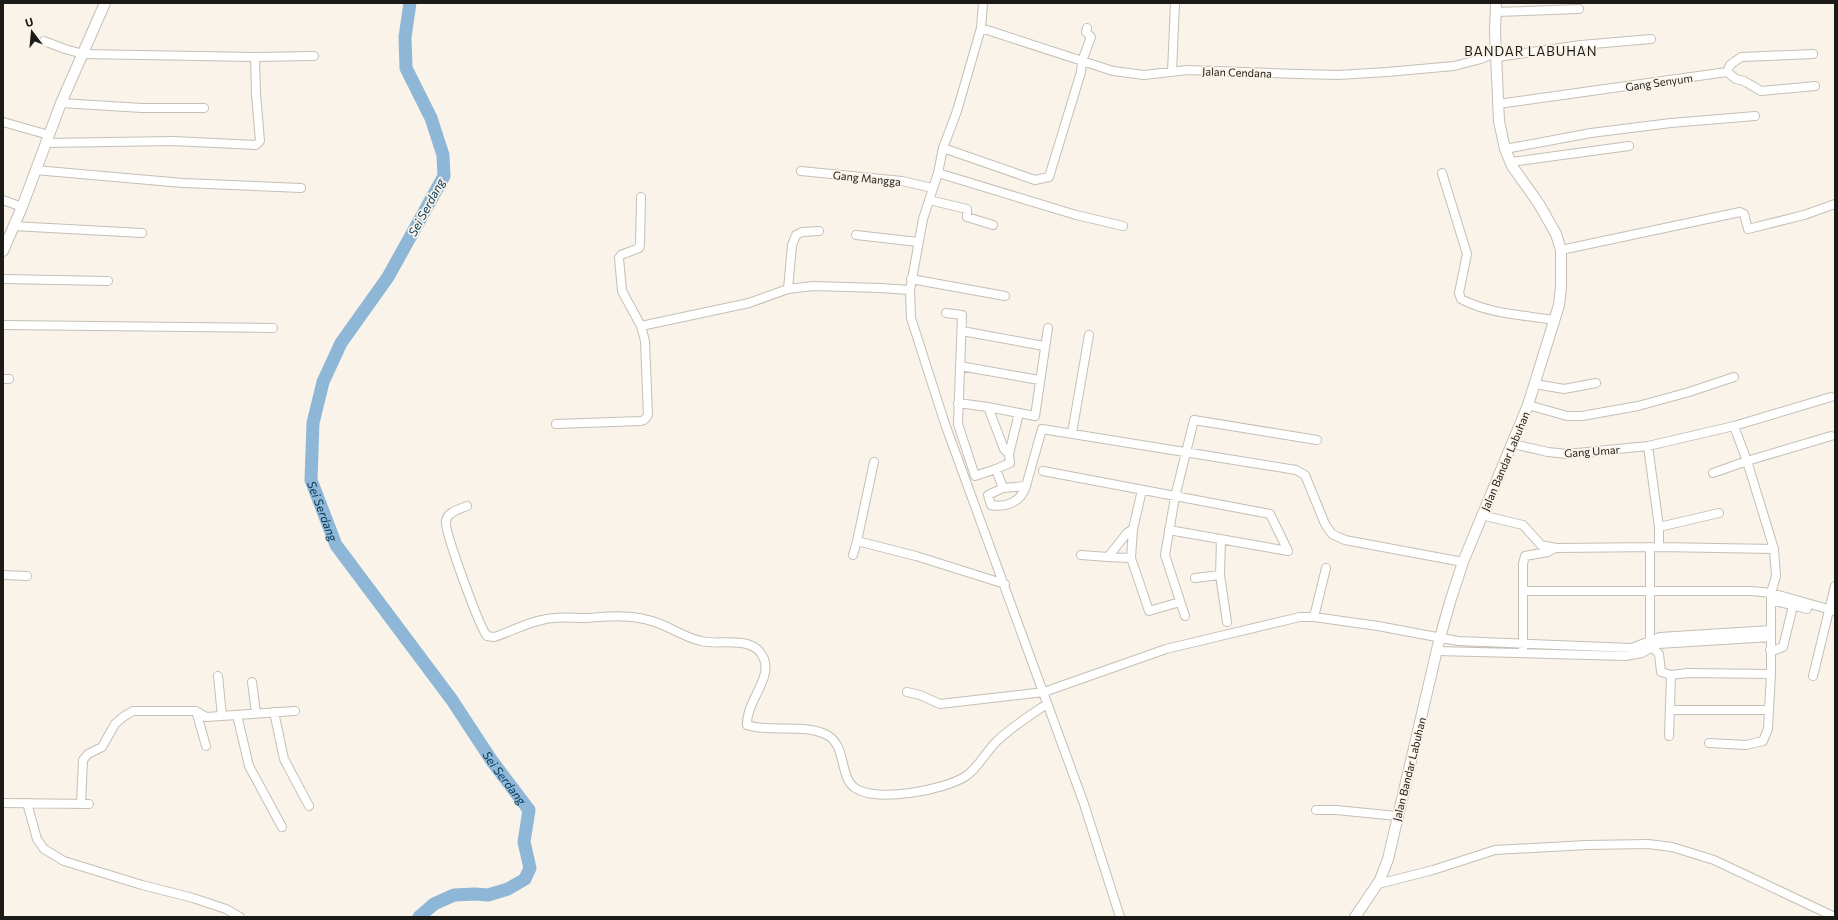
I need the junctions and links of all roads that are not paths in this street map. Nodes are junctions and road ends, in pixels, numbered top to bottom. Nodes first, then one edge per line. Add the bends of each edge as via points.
1 (105, 3) edge
2 (983, 3) edge
3 (1175, 3) edge
4 (1496, 8) edge
5 (1579, 9) dead end
6 (981, 28) junction
7 (1087, 28) dead end
8 (1651, 39) dead end
9 (44, 41) dead end
10 (83, 54) junction
11 (1813, 54) dead end
12 (1497, 55) junction
13 (314, 56) dead end
14 (255, 57) junction
15 (1082, 61) junction
16 (1172, 72) junction
17 (1727, 72) junction
18 (1815, 86) dead end
19 (61, 103) junction
20 (1498, 104) junction
21 (204, 108) dead end
22 (1755, 116) dead end
23 (3, 122) edge
24 (47, 139) junction
25 (1629, 146) dead end
26 (943, 148) junction
27 (1505, 148) junction
28 (1511, 162) junction
29 (35, 170) junction
30 (801, 171) dead end
31 (1442, 173) dead end
32 (938, 174) junction
33 (301, 188) dead end
34 (932, 188) junction
35 (641, 197) dead end
36 (3, 200) edge
37 (929, 200) junction
38 (1835, 204) edge
39 (22, 206) junction
40 (993, 225) dead end
41 (13, 226) junction
42 (1123, 226) dead end
43 (819, 231) dead end
44 (142, 233) dead end
45 (856, 235) dead end
46 (918, 242) junction
47 (1561, 250) junction
48 (3, 251) edge
49 (3, 279) edge
50 (911, 279) junction
51 (108, 281) dead end
52 (788, 289) junction
53 (910, 290) junction
54 (1005, 296) dead end
55 (946, 313) dead end
56 (1554, 320) junction
57 (3, 325) edge
58 (641, 326) junction
59 (273, 328) dead end
60 (1048, 328) dead end
61 (962, 331) junction
62 (1089, 335) dead end
63 (1044, 346) junction
64 (960, 366) junction
65 (1734, 377) dead end
66 (1039, 380) junction
67 (1596, 383) dead end
68 (1535, 384) junction
69 (1831, 397) dead end
70 (958, 404) junction
71 (1528, 405) junction
72 (988, 407) junction
73 (1019, 413) junction
74 (556, 424) dead end
75 (1734, 426) junction
76 (1072, 433) junction
77 (1831, 436) dead end
78 (1317, 440) dead end
79 (1513, 444) junction
80 (1648, 446) junction
81 (1187, 451) junction
82 (1009, 454) junction
83 (1747, 461) junction
84 (874, 462) dead end
85 (996, 469) junction
86 (1043, 471) dead end
87 (1714, 473) dead end
88 (1026, 486) junction
89 (1003, 488) junction
90 (1142, 490) junction
91 (988, 495) junction
92 (1175, 497) junction
93 (974, 500) junction
94 (991, 504) junction
95 (467, 506) dead end
96 (977, 509) junction
97 (1719, 513) dead end
98 (1482, 515) junction
99 (1659, 527) junction
100 (1133, 529) junction
101 (1169, 530) junction
102 (1221, 539) junction
103 (857, 540) junction
104 (1654, 547) junction
105 (1556, 548) junction
106 (1774, 549) junction
107 (853, 555) dead end
108 (1081, 555) dead end
109 (1108, 557) junction
110 (1131, 558) junction
111 (1463, 562) junction
112 (1326, 568) dead end
113 (3, 574) edge
114 (1220, 574) junction
115 (28, 576) dead end
116 (1195, 578) dead end
117 (1005, 584) junction
118 (1835, 586) edge
119 (1651, 590) junction
120 (1524, 591) junction
121 (1771, 597) junction
122 (1180, 602) junction
123 (1793, 606) junction
124 (1832, 613) edge
125 (1185, 616) dead end
126 (1314, 617) junction
127 (1226, 622) dead end
128 (1771, 634) junction
129 (1440, 638) junction
130 (1480, 642) junction
131 (1651, 643) junction
132 (1523, 644) junction
133 (1770, 650) junction
134 (1437, 651) junction
135 (1479, 651) junction
136 (1523, 653) junction
137 (1771, 674) junction
138 (1672, 675) junction
139 (218, 676) dead end
140 (1813, 676) dead end
141 (252, 682) dead end
142 (907, 692) dead end
143 (1044, 692) junction
144 (1047, 704) junction
145 (1670, 710) junction
146 (1769, 710) junction
147 (196, 711) junction
148 (295, 711) dead end
149 (274, 712) junction
150 (256, 714) junction
151 (237, 715) junction
152 (222, 716) junction
153 (1669, 736) dead end
154 (1709, 743) dead end
155 (206, 746) dead end
156 (3, 803) edge
157 (27, 803) junction
158 (310, 806) dead end
159 (1316, 810) dead end
160 (1397, 816) junction
161 (282, 827) dead end
162 (1378, 884) junction
163 (240, 917) edge
164 (1120, 917) edge
165 (1355, 917) edge
166 (1835, 917) edge

1 - 10 main road
2 - 6 street
3 - 16 street
4 - 5 street
4 - 12 main road, Jalan Bandar Labuhan
6 - 15 street, Jalan Cendana
6 - 26 street via 957,111
7 - 15 street via 1086,32 1091,37
8 - 12 street, Jalan Cendana
9 - 10 street
10 - 14 street
10 - 19 main road
11 - 17 street via 1761,54 1740,57
12 - 16 street, Jalan Cendana via 1454,66 1387,72 1318,75 1187,70
12 - 20 main road, Jalan Bandar Labuhan
13 - 14 street
14 - 24 street via 260,141 256,145
15 - 16 street, Jalan Cendana via 1113,71 1144,75
15 - 26 street via 1049,177 1035,180
17 - 18 street via 1758,90
17 - 20 street, Gang Senyum
19 - 21 street via 142,108
19 - 24 main road
20 - 27 main road, Jalan Bandar Labuhan
22 - 27 street via 1592,133
23 - 24 street
24 - 29 main road
25 - 28 street
26 - 32 street
27 - 28 main road, Jalan Bandar Labuhan
28 - 47 main road, Jalan Bandar Labuhan via 1550,224
29 - 33 street via 175,182
29 - 39 main road
30 - 34 street, Gang Mangga via 902,181
31 - 56 street via 1467,254 1459,293 1461,299 1502,312
32 - 34 street
32 - 42 street via 1076,216
34 - 37 street
35 - 58 street via 639,248 619,258 622,291
36 - 39 street
37 - 40 street via 967,209 967,217
37 - 46 street
38 - 47 street via 1804,215 1748,229 1744,214 1740,212
39 - 41 main road
41 - 44 street
41 - 48 main road
43 - 52 street via 796,235 792,245
45 - 46 street
46 - 50 street
47 - 56 main road, Jalan Bandar Labuhan via 1562,287
49 - 51 street
50 - 53 street
50 - 54 street
52 - 53 street via 813,286
52 - 58 street via 749,302
53 - 93 street via 911,318 918,341 945,424
55 - 61 street via 962,315
56 - 68 main road, Jalan Bandar Labuhan
57 - 59 street
58 - 74 street via 645,344 647,418 641,421
60 - 63 street
61 - 63 street
61 - 64 street
62 - 76 street
63 - 66 street
64 - 66 street
64 - 70 street
65 - 71 street via 1638,406 1582,416 1567,416
66 - 73 street via 1035,416
67 - 68 street via 1560,389
68 - 71 main road, Jalan Bandar Labuhan
69 - 75 street, Gang Umar
70 - 72 street
70 - 85 street via 958,424 975,476
71 - 79 main road, Jalan Bandar Labuhan
72 - 73 street
72 - 82 street via 1004,449
73 - 82 street
75 - 80 street, Gang Umar
75 - 83 street
76 - 81 street
76 - 88 street via 1042,429
77 - 83 street
78 - 81 street via 1194,420
79 - 80 street, Gang Umar via 1566,454
79 - 98 main road, Jalan Bandar Labuhan
80 - 99 street
81 - 92 street
81 - 111 street via 1296,470 1305,475 1325,524 1332,534 1345,540
82 - 85 street via 1010,463
83 - 87 street
83 - 106 street
84 - 103 street
85 - 89 street
86 - 90 street
88 - 89 street
88 - 94 street via 1017,501 999,506
89 - 91 street
90 - 92 street
90 - 100 street
91 - 93 street
91 - 94 street
92 - 101 street
92 - 102 street via 1270,514 1288,551
93 - 96 street
94 - 96 street
95 - 144 street via 450,514 445,524 452,549 487,636 494,637 544,619 630,617 648,619 702,642 753,646 764,659 766,670 748,711 747,725 806,730 826,735 836,743 849,781 859,790 888,796 941,786 961,779 974,769 1008,731
96 - 117 street
97 - 99 street
98 - 105 street via 1523,525 1541,545
98 - 111 main road, Jalan Bandar Labuhan
99 - 104 street
100 - 109 street
100 - 110 street
101 - 102 street
101 - 122 street via 1164,555
102 - 114 street
103 - 107 street
103 - 117 street
104 - 105 street
104 - 106 street
104 - 119 street
105 - 120 street via 1525,556
106 - 121 street via 1776,576
108 - 109 street
109 - 110 street
110 - 122 street via 1149,611
111 - 129 main road, Jalan Bandar Labuhan
112 - 126 street
113 - 115 street
114 - 116 street
114 - 127 street
117 - 143 street
118 - 124 street
119 - 120 street
119 - 121 street via 1752,591
119 - 131 street
120 - 132 street
121 - 123 street
121 - 124 street
121 - 128 street
122 - 125 street
123 - 124 street
123 - 133 street via 1783,647
124 - 140 street
126 - 129 street
126 - 143 street via 1277,621 1166,650
128 - 131 street via 1661,640
128 - 133 street
129 - 130 street
129 - 134 main road, Jalan Bandar Labuhan
130 - 132 street
130 - 135 street
131 - 132 street via 1632,648
131 - 136 street via 1642,653 1626,656
131 - 138 street via 1659,654 1661,672
132 - 136 street
133 - 137 street
134 - 135 street
134 - 160 main road, Jalan Bandar Labuhan
135 - 136 street
137 - 138 street via 1688,672
137 - 146 street
138 - 145 street
139 - 152 street
141 - 150 street
142 - 143 street via 940,704
143 - 144 street
144 - 164 street via 1084,804
145 - 146 street
145 - 153 street
146 - 154 street via 1768,729 1763,741 1746,745
147 - 152 street via 206,717
147 - 155 street
147 - 157 street via 133,711 123,716 102,746 88,754 84,760 85,804
148 - 149 street
149 - 150 street
149 - 158 street via 284,759
150 - 151 street
151 - 152 street
151 - 161 street via 249,766
156 - 157 street
157 - 163 street via 37,838 44,849 64,861 193,898
159 - 160 street
160 - 162 main road, Jalan Bandar Labuhan via 1388,859
162 - 165 main road, Jalan Bandar Labuhan
162 - 166 street via 1496,850 1648,844 1672,847 1714,860

